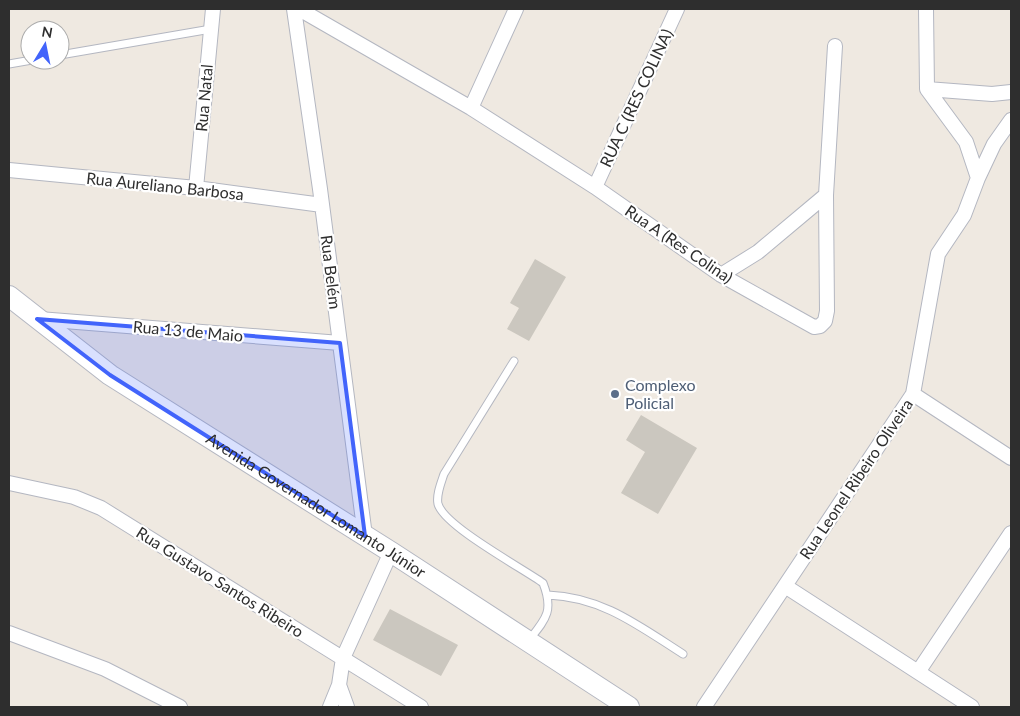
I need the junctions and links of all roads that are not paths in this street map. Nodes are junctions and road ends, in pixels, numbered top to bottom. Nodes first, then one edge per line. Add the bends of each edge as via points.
1 (214, 9) edge
2 (294, 9) edge
3 (299, 9) edge
4 (516, 9) edge
5 (677, 9) edge
6 (926, 9) edge
7 (211, 29) junction
8 (835, 46) dead end
9 (70, 53) edge
10 (928, 88) junction
11 (1011, 92) edge
12 (471, 108) junction
13 (1011, 120) edge
14 (9, 170) edge
15 (978, 178) junction
16 (595, 187) junction
17 (196, 188) junction
18 (826, 196) junction
19 (322, 205) junction
20 (721, 275) junction
21 (9, 296) edge
22 (37, 319) junction
23 (340, 343) junction
24 (514, 360) dead end
25 (913, 394) junction
26 (1011, 458) edge
27 (9, 483) edge
28 (1011, 533) edge
29 (365, 536) junction
30 (391, 552) junction
31 (785, 586) junction
32 (548, 595) junction
33 (9, 633) edge
34 (527, 643) junction
35 (683, 654) dead end
36 (343, 658) junction
37 (918, 672) junction
38 (338, 685) junction
39 (180, 707) edge
40 (330, 707) edge
41 (347, 707) edge
42 (421, 707) edge
43 (629, 707) edge
44 (704, 707) edge
45 (972, 707) edge

1 - 7 street, Rua Natal
2 - 19 street, Rua Belém
3 - 12 street, Rua A (Res Colina)
4 - 12 street
5 - 16 street, RUA C (RES COLINA)
6 - 10 street
7 - 9 lane
7 - 17 street, Rua Natal
8 - 18 street, Rua A (Res Colina)
10 - 11 street via 992,94
10 - 15 street via 966,142
12 - 16 street, Rua A (Res Colina)
13 - 15 street, Rua Leonel Ribeiro Oliveira via 994,144
14 - 17 street, Rua Aureliano Barbosa
15 - 25 street, Rua Leonel Ribeiro Oliveira via 964,215 938,254
16 - 20 street, Rua A (Res Colina)
17 - 19 street, Rua Aureliano Barbosa
18 - 20 street via 758,252
18 - 20 street, Rua A (Res Colina) via 827,310 825,321 820,326 814,327
19 - 23 street, Rua Belém
21 - 22 main road, Avenida Governador Lomanto Júnior
22 - 23 street, Rua 13 de Maio
22 - 29 main road, Avenida Governador Lomanto Júnior via 110,375
23 - 29 street, Rua Belém
24 - 32 lane via 444,474 438,504 464,532 543,583
25 - 26 street
25 - 31 street, Rua Leonel Ribeiro Oliveira
27 - 36 street, Rua Gustavo Santos Ribeiro via 74,497 101,508
28 - 37 street
29 - 30 main road, Avenida Governador Lomanto Júnior
30 - 34 main road, Avenida Governador Lomanto Júnior
30 - 36 street
31 - 37 street
31 - 44 street, Rua Leonel Ribeiro Oliveira
32 - 34 lane via 546,619
32 - 35 lane via 574,597 618,612
33 - 39 street via 105,669
34 - 43 main road, Avenida Governador Lomanto Júnior
36 - 38 street
36 - 42 street, Rua Gustavo Santos Ribeiro
37 - 45 street
38 - 40 street
38 - 41 street

